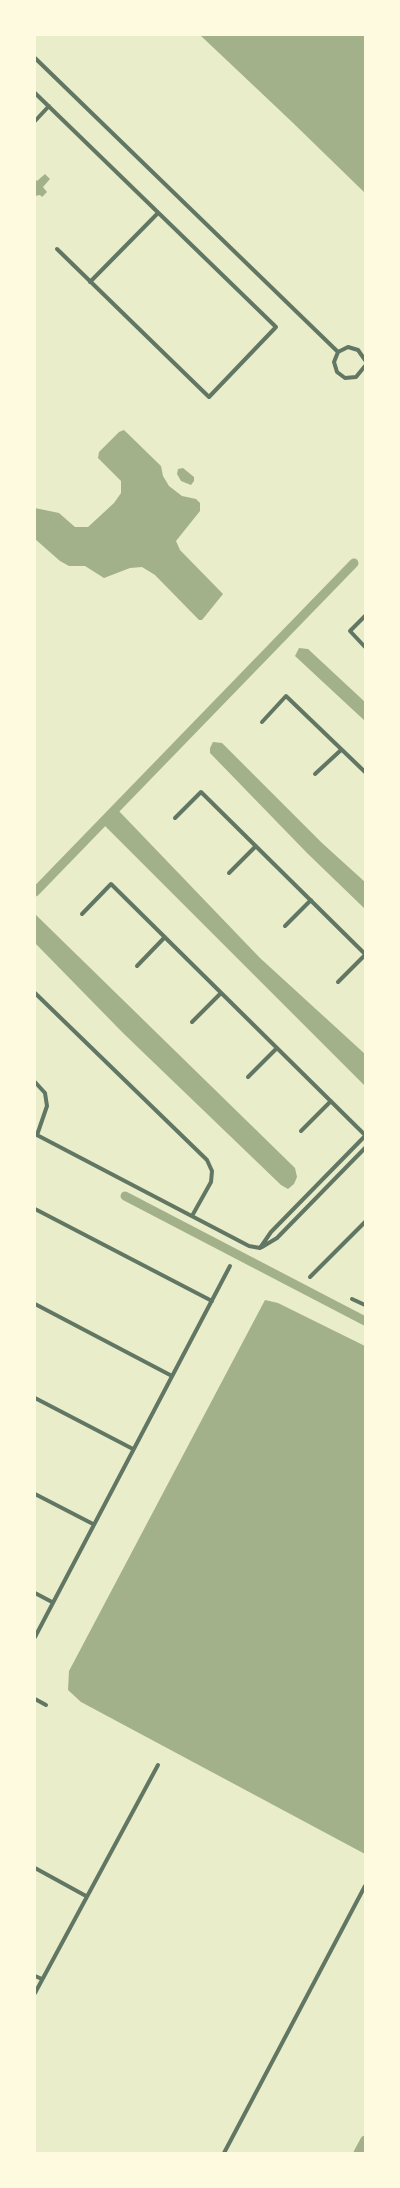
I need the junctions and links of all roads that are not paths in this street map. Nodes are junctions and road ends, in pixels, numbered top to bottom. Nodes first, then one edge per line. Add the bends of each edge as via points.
1 (35, 58) edge
2 (35, 93) edge
3 (49, 106) junction
4 (35, 121) edge
5 (158, 213) junction
6 (57, 249) dead end
7 (90, 282) junction
8 (338, 352) junction
9 (365, 360) edge
10 (365, 366) edge
11 (365, 616) edge
12 (365, 647) edge
13 (262, 722) dead end
14 (341, 750) junction
15 (365, 772) edge
16 (315, 774) dead end
17 (175, 818) dead end
18 (256, 846) junction
19 (229, 874) dead end
20 (311, 900) junction
21 (82, 914) dead end
22 (285, 926) dead end
23 (165, 937) junction
24 (365, 954) edge
25 (137, 966) dead end
26 (338, 982) dead end
27 (35, 993) edge
28 (221, 993) junction
29 (192, 1022) dead end
30 (277, 1048) junction
31 (248, 1077) dead end
32 (35, 1082) edge
33 (331, 1101) junction
34 (301, 1131) dead end
35 (36, 1134) edge
36 (365, 1135) edge
37 (365, 1148) edge
38 (35, 1209) edge
39 (192, 1216) junction
40 (365, 1222) edge
41 (260, 1248) junction
42 (230, 1266) dead end
43 (310, 1277) dead end
44 (352, 1298) dead end
45 (212, 1301) junction
46 (35, 1304) edge
47 (365, 1305) edge
48 (172, 1376) junction
49 (35, 1398) edge
50 (133, 1449) junction
51 (35, 1494) edge
52 (93, 1524) junction
53 (35, 1593) edge
54 (52, 1602) junction
55 (35, 1637) edge
56 (35, 1699) edge
57 (46, 1705) dead end
58 (158, 1765) dead end
59 (35, 1868) edge
60 (365, 1886) edge
61 (86, 1896) junction
62 (35, 1976) edge
63 (42, 1979) junction
64 (35, 1993) edge
65 (224, 2153) edge

1 - 8 street
2 - 3 street
3 - 4 street
3 - 5 street
5 - 7 street
5 - 7 street via 276,327 209,397
6 - 7 street
8 - 9 street via 353,348 362,353
8 - 10 street via 335,367 341,375 356,377 362,374
11 - 12 street via 350,632
13 - 14 street via 286,696
14 - 15 street
14 - 16 street
17 - 18 street via 201,792
18 - 19 street
18 - 20 street
20 - 22 street
20 - 24 street
21 - 23 street via 111,884
23 - 25 street
23 - 28 street
24 - 26 street
27 - 39 street via 207,1160 212,1171 211,1182
28 - 29 street
28 - 30 street
30 - 31 street
30 - 33 street
32 - 35 street via 45,1093 47,1106
33 - 34 street
33 - 36 street
35 - 39 street
36 - 41 street
37 - 41 street via 277,1238
38 - 45 street
39 - 41 street via 249,1246
40 - 43 street
42 - 45 street
44 - 47 street
45 - 48 street
46 - 48 street
48 - 50 street
49 - 50 street
50 - 52 street
51 - 52 street
52 - 54 street
53 - 54 street
54 - 55 street
56 - 57 street
58 - 61 street
59 - 61 street
60 - 65 street
61 - 63 street
62 - 63 street
63 - 64 street

